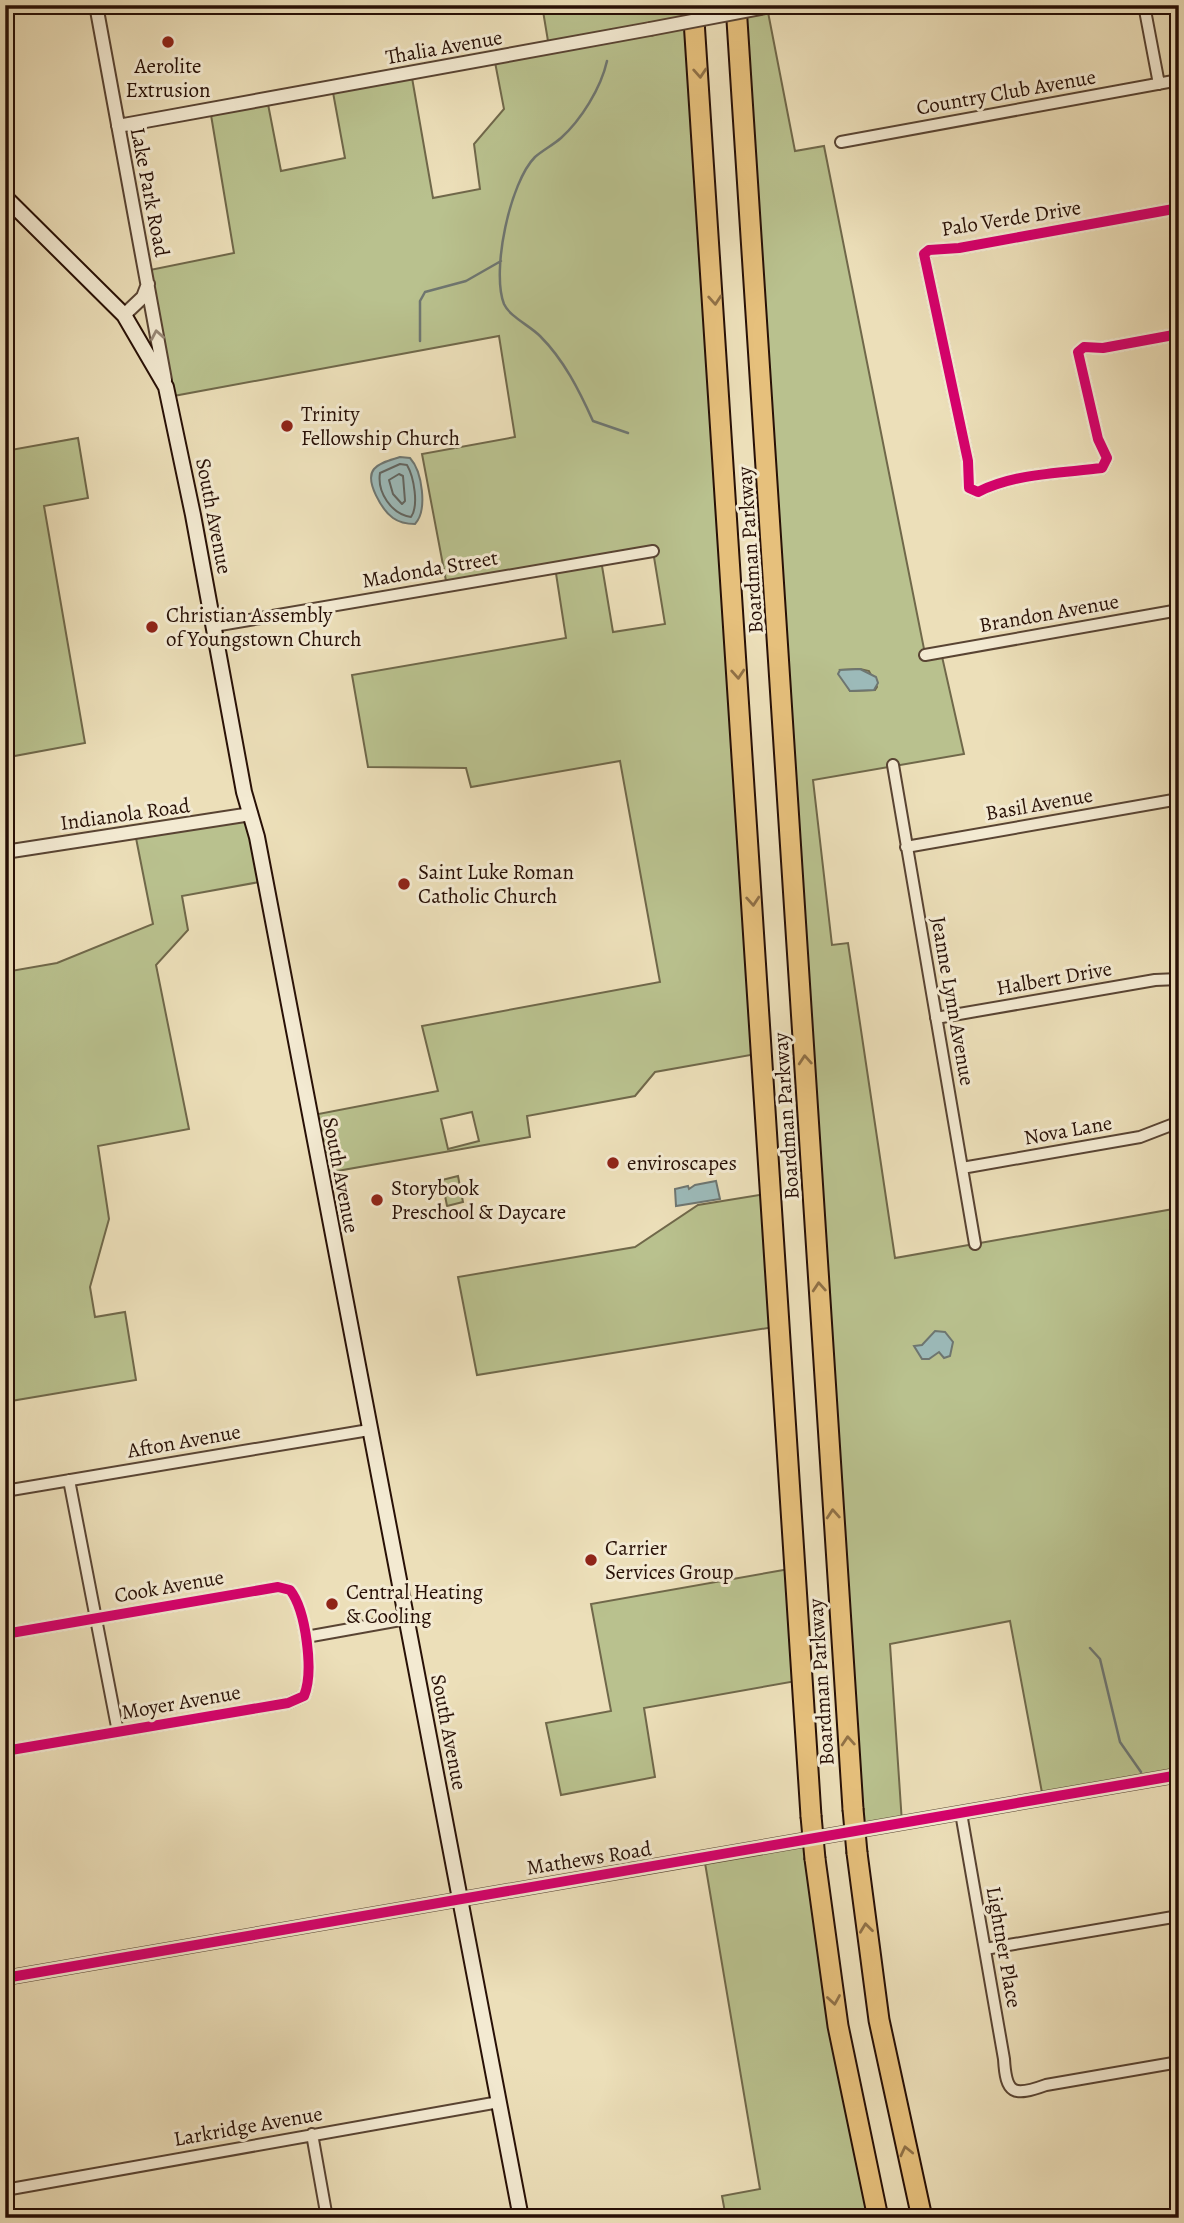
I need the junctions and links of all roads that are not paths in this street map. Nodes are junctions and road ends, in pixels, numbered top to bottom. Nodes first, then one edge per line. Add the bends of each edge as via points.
1 (96, 5) edge
2 (693, 5) edge
3 (736, 5) edge
4 (776, 5) edge
5 (1144, 5) edge
6 (1179, 80) edge
7 (1159, 84) junction
8 (118, 126) junction
9 (841, 142) dead end
10 (5, 197) edge
11 (1179, 208) edge
12 (148, 284) junction
13 (124, 316) junction
14 (1179, 334) edge
15 (166, 387) junction
16 (653, 551) dead end
17 (1179, 610) edge
18 (214, 626) junction
19 (925, 654) dead end
20 (892, 765) dead end
21 (1179, 799) edge
22 (251, 814) junction
23 (906, 847) junction
24 (5, 852) edge
25 (1179, 979) edge
26 (936, 1018) junction
27 (1179, 1122) edge
28 (962, 1168) junction
29 (975, 1244) dead end
30 (369, 1430) junction
31 (69, 1480) junction
32 (5, 1491) edge
33 (96, 1618) junction
34 (406, 1619) junction
35 (5, 1634) edge
36 (306, 1637) junction
37 (117, 1732) junction
38 (5, 1751) edge
39 (1179, 1775) edge
40 (961, 1813) junction
41 (461, 1900) junction
42 (1179, 1916) edge
43 (985, 1949) junction
44 (5, 1978) edge
45 (1179, 2062) edge
46 (499, 2102) junction
47 (312, 2134) junction
48 (5, 2190) edge
49 (327, 2218) edge
50 (522, 2218) edge
51 (878, 2218) edge
52 (922, 2218) edge

1 - 8 street, Lake Park Road
2 -> 51 highway, Boardman Parkway, bridge via 811,1816 838,2026
52 -> 3 highway, Boardman Parkway, bridge via 879,2020 853,1809
4 - 8 street, Thalia Avenue, bridge
5 - 7 street
6 - 7 street, Country Club Avenue
7 - 9 street, Country Club Avenue
8 - 12 street, Lake Park Road
10 - 13 main road, South Avenue
11 - 14 street, Palo Verde Drive via 924,254 972,490 1102,468 1107,458 1098,439 1078,352 1084,347 1103,348
12 - 13 street via 143,297
15 -> 12 street, Lake Park Road
13 - 15 main road, South Avenue
15 - 18 main road, South Avenue
16 - 18 street, Madonda Street
17 - 19 street, Brandon Avenue
18 - 22 main road, South Avenue
20 - 23 street, Jeanne Lynn Avenue
21 - 23 street, Basil Avenue
22 - 24 street, Indianola Road
22 - 30 main road, South Avenue
23 - 26 street, Jeanne Lynn Avenue
25 - 26 street, Halbert Drive
26 - 28 street, Jeanne Lynn Avenue
27 - 28 street, Nova Lane via 1140,1137
28 - 29 street, Jeanne Lynn Avenue
30 - 31 street, Afton Avenue
30 - 34 main road, South Avenue
31 - 32 street, Afton Avenue
31 - 33 street
33 - 35 street, Cook Avenue
33 - 36 street, Cook Avenue via 278,1587 290,1590 298,1602
33 - 37 street
34 - 36 street
34 - 41 main road, South Avenue
36 - 37 street, Moyer Avenue via 307,1689 297,1700
37 - 38 street, Moyer Avenue
39 - 40 street, Mathews Road
40 - 41 street, Mathews Road
40 - 43 street, Lightner Place
41 - 44 street, Mathews Road
41 - 46 main road, South Avenue
42 - 43 street
43 - 45 street, Lightner Place via 1003,2074 1008,2086 1018,2092
46 - 47 street, Larkridge Avenue
46 - 50 main road, South Avenue
47 - 48 street, Larkridge Avenue
47 - 49 street

